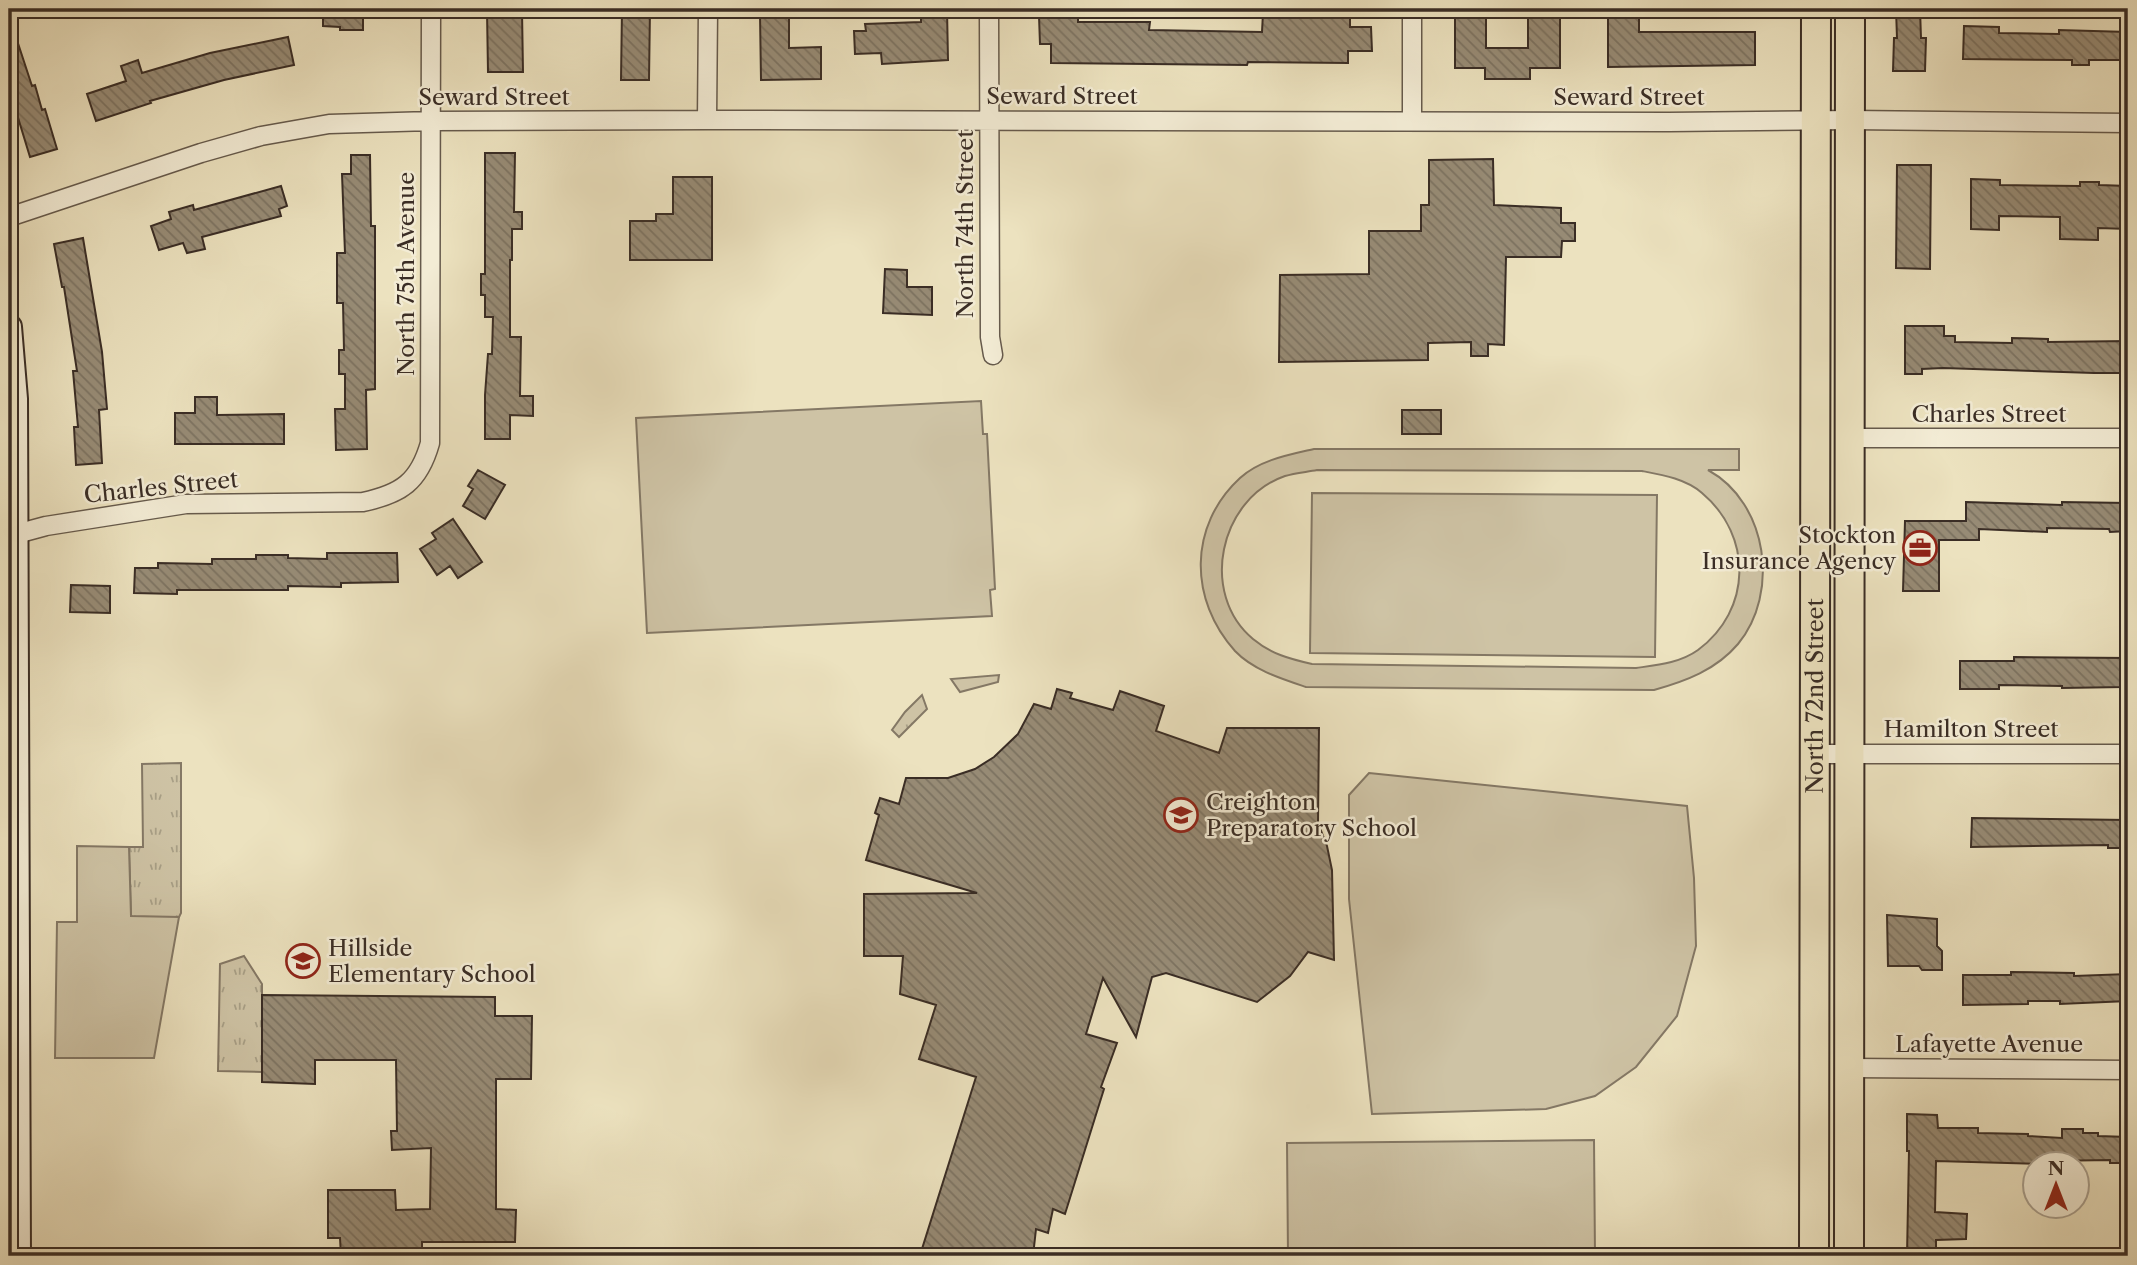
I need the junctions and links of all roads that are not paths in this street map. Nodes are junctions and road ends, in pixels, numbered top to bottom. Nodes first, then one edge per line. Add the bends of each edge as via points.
1 (431, 9) edge
2 (708, 9) edge
3 (989, 9) edge
4 (1412, 9) edge
5 (1816, 9) edge
6 (1850, 9) edge
7 (707, 120) junction
8 (1850, 120) junction
9 (431, 121) junction
10 (989, 121) junction
11 (1412, 121) junction
12 (1815, 121) junction
13 (2128, 123) edge
14 (9, 217) edge
15 (9, 327) edge
16 (993, 355) dead end
17 (1850, 438) junction
18 (2128, 438) edge
19 (363, 502) joint
20 (12, 535) edge
21 (1814, 754) junction
22 (1850, 754) junction
23 (2128, 754) edge
24 (13, 811) edge
25 (1849, 1068) junction
26 (2128, 1070) edge
27 (14, 1115) edge
28 (18, 1256) edge
29 (1814, 1256) edge
30 (1849, 1256) edge

1 - 9 street, North 75th Avenue
2 - 7 street
3 - 10 street, North 74th Street
4 - 11 street
5 - 12 main road, North 72nd Street
6 - 8 main road, North 72nd Street
7 - 9 street, Seward Street
7 - 10 street, Seward Street
8 - 12 street, Seward Street
8 - 13 street, Seward Street
8 - 17 main road, North 72nd Street
9 - 14 street, Seward Street via 329,124 261,136
9 - 19 street, North 75th Avenue via 430,443 419,470 406,486
10 - 11 street, Seward Street
10 - 16 street, North 74th Street
11 - 12 street, Seward Street
12 - 21 main road, North 72nd Street
15 - 20 street via 15,399
17 - 18 street, Charles Street
17 - 22 main road, North 72nd Street
19 - 20 street, Charles Street via 186,504
20 - 24 street
21 - 22 street, Hamilton Street
21 - 29 main road, North 72nd Street
22 - 23 street, Hamilton Street
22 - 25 main road, North 72nd Street
24 - 27 street
25 - 26 street, Lafayette Avenue
25 - 30 main road, North 72nd Street
27 - 28 street

